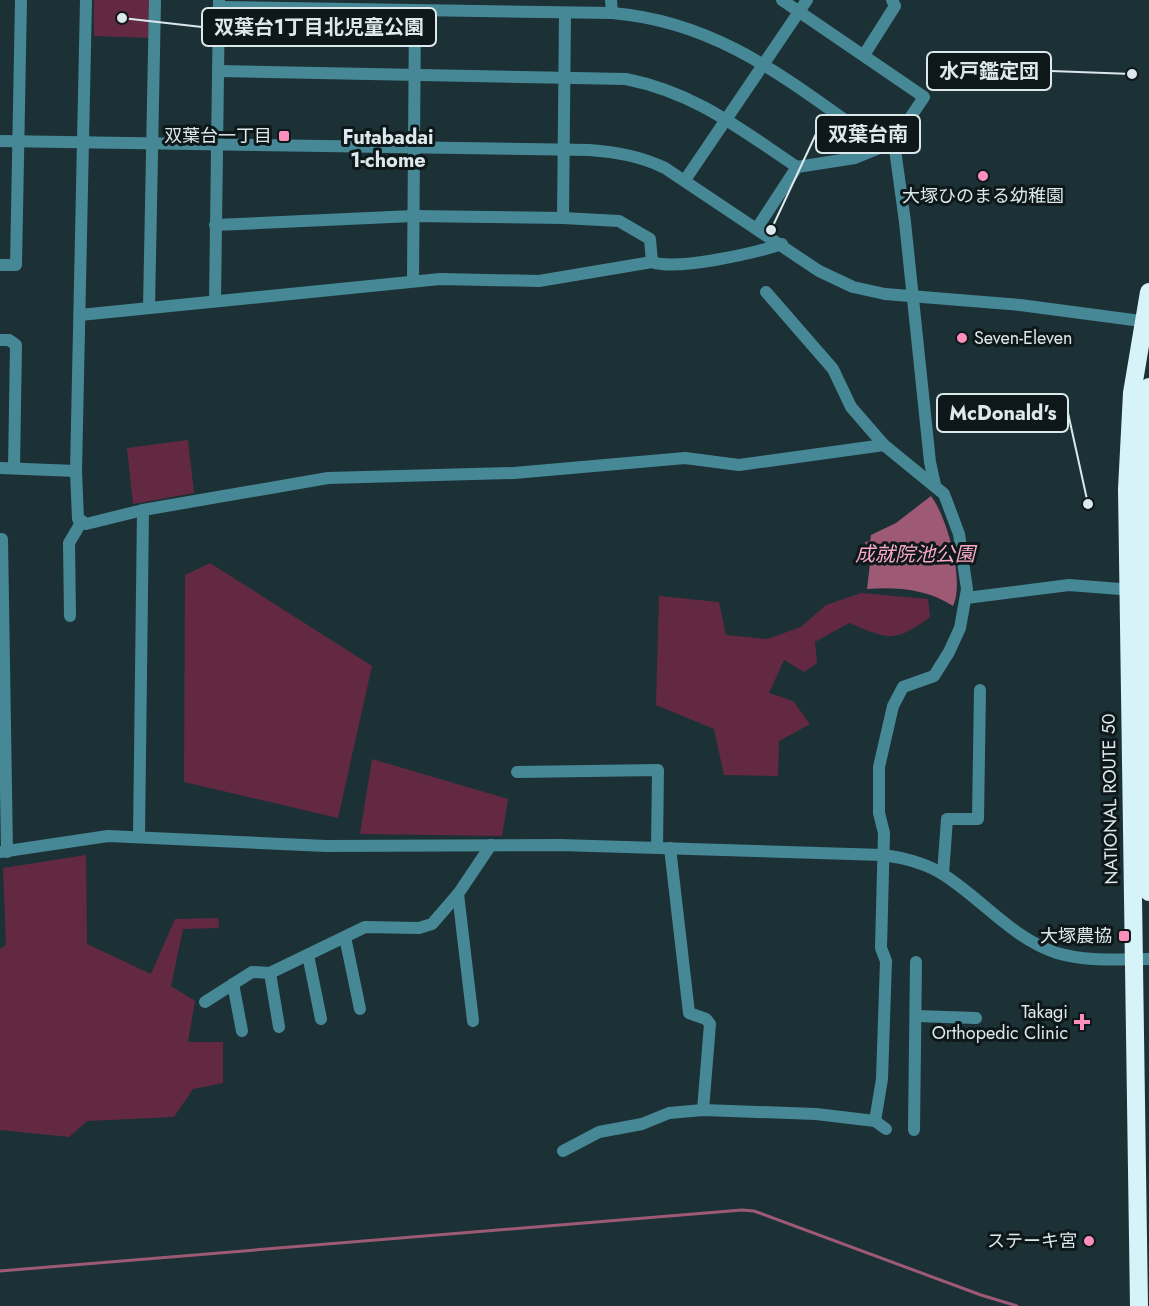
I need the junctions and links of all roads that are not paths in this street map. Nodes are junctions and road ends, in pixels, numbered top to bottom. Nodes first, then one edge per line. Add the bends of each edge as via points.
1 (21, 0) edge
2 (86, 0) edge
3 (155, 0) edge
4 (782, 0) edge
5 (807, 0) edge
6 (892, 0) edge
7 (219, 3) edge
8 (611, 6) edge
9 (415, 11) junction
10 (799, 11) junction
11 (565, 12) junction
12 (864, 55) junction
13 (762, 64) junction
14 (219, 71) junction
15 (415, 74) junction
16 (564, 77) junction
17 (726, 119) junction
18 (0, 141) edge
19 (19, 141) junction
20 (83, 141) junction
21 (152, 143) junction
22 (217, 144) junction
23 (888, 144) junction
24 (414, 148) junction
25 (563, 150) junction
26 (797, 168) junction
27 (685, 180) junction
28 (413, 216) junction
29 (563, 218) junction
30 (215, 225) junction
31 (757, 228) junction
32 (782, 244) junction
33 (652, 262) junction
34 (0, 265) edge
35 (412, 281) junction
36 (766, 292) dead end
37 (1149, 292) edge
38 (912, 296) junction
39 (215, 301) junction
40 (149, 308) junction
41 (80, 315) junction
42 (1146, 322) edge
43 (0, 340) edge
44 (1149, 387) edge
45 (884, 444) junction
46 (0, 468) edge
47 (14, 468) junction
48 (76, 471) junction
49 (935, 485) junction
50 (143, 510) junction
51 (82, 521) junction
52 (0, 539) edge
53 (1140, 592) edge
54 (966, 598) junction
55 (70, 616) dead end
56 (2, 655) edge
57 (1147, 665) edge
58 (980, 690) dead end
59 (517, 771) dead end
60 (139, 837) junction
61 (491, 845) junction
62 (657, 847) junction
63 (670, 848) junction
64 (4, 852) edge
65 (884, 855) junction
66 (943, 874) junction
67 (1149, 892) edge
68 (458, 894) junction
69 (345, 937) junction
70 (308, 955) junction
71 (1141, 959) edge
72 (916, 962) dead end
73 (270, 973) junction
74 (233, 984) junction
75 (205, 1002) dead end
76 (360, 1009) dead end
77 (916, 1016) junction
78 (976, 1018) dead end
79 (321, 1019) dead end
80 (473, 1021) dead end
81 (279, 1027) dead end
82 (242, 1031) dead end
83 (703, 1110) junction
84 (875, 1120) junction
85 (886, 1129) dead end
86 (914, 1130) dead end
87 (563, 1151) dead end
88 (1139, 1306) edge

1 - 19 street
2 - 20 street
3 - 21 street
4 - 10 street
5 - 10 street
6 - 12 street via 895,6
7 - 9 street
7 - 14 street
8 - 11 street
8 - 13 street via 700,31
9 - 11 street
9 - 15 street
10 - 12 street
10 - 13 street
11 - 16 street
12 - 23 street via 924,97
13 - 17 street
13 - 23 street
14 - 15 street
14 - 22 street
15 - 16 street
15 - 24 street
16 - 17 street via 626,79 648,84 691,98
16 - 25 street
17 - 26 street
17 - 27 street
18 - 19 street
19 - 20 street
19 - 34 street via 16,265
20 - 21 street
20 - 41 street
21 - 22 street
21 - 40 street
22 - 24 street
22 - 30 street
23 - 26 street via 855,158
23 - 38 street via 905,222
24 - 25 street
24 - 28 street
25 - 27 street via 634,156
25 - 29 street
26 - 31 street
27 - 31 street
28 - 29 street
28 - 30 street
28 - 35 street
29 - 33 street via 619,221 650,239
30 - 39 street
31 - 32 street
32 - 33 street via 757,252 667,265
32 - 38 street via 819,271 852,287
33 - 35 street via 539,281
35 - 39 street
36 - 45 street via 833,369 851,406
37 - 42 highway, NATIONAL ROUTE 50
38 - 42 street
38 - 49 street
39 - 40 street
40 - 41 street
41 - 48 street
42 - 53 highway, NATIONAL ROUTE 50 via 1127,448
43 - 47 street via 16,345
44 - 53 highway, NATIONAL ROUTE 50
45 - 49 street
45 - 50 street via 739,465 685,458 514,473 328,478
46 - 47 street
47 - 48 street
48 - 51 street via 78,519
49 - 54 street via 944,494 962,545
50 - 51 street via 86,524
50 - 60 street
51 - 55 street via 69,543
52 - 56 street
53 - 54 street via 1069,585
53 - 57 highway, NATIONAL ROUTE 50
53 - 71 highway, NATIONAL ROUTE 50
54 - 65 street via 960,628 933,676 903,687 892,706 879,767
56 - 64 street
57 - 67 highway, NATIONAL ROUTE 50
58 - 66 street via 978,819 947,819
59 - 62 street via 657,770
60 - 61 street via 326,846
60 - 64 street via 72,839
61 - 62 street
61 - 68 street
62 - 63 street
63 - 65 street
63 - 83 street via 689,1013 710,1024
65 - 66 street via 921,863
65 - 84 street via 880,948 886,961 881,1095
66 - 71 street via 1009,927 1044,947 1085,958
68 - 69 street via 432,924 418,928 365,927
68 - 80 street
69 - 70 street
69 - 76 street
70 - 73 street
70 - 79 street
71 - 88 highway, NATIONAL ROUTE 50
72 - 77 street
73 - 74 street via 252,972
73 - 81 street
74 - 75 street
74 - 82 street
77 - 78 street
77 - 86 street
83 - 84 street via 791,1111
83 - 87 street via 669,1113 642,1124 599,1132
84 - 85 street

